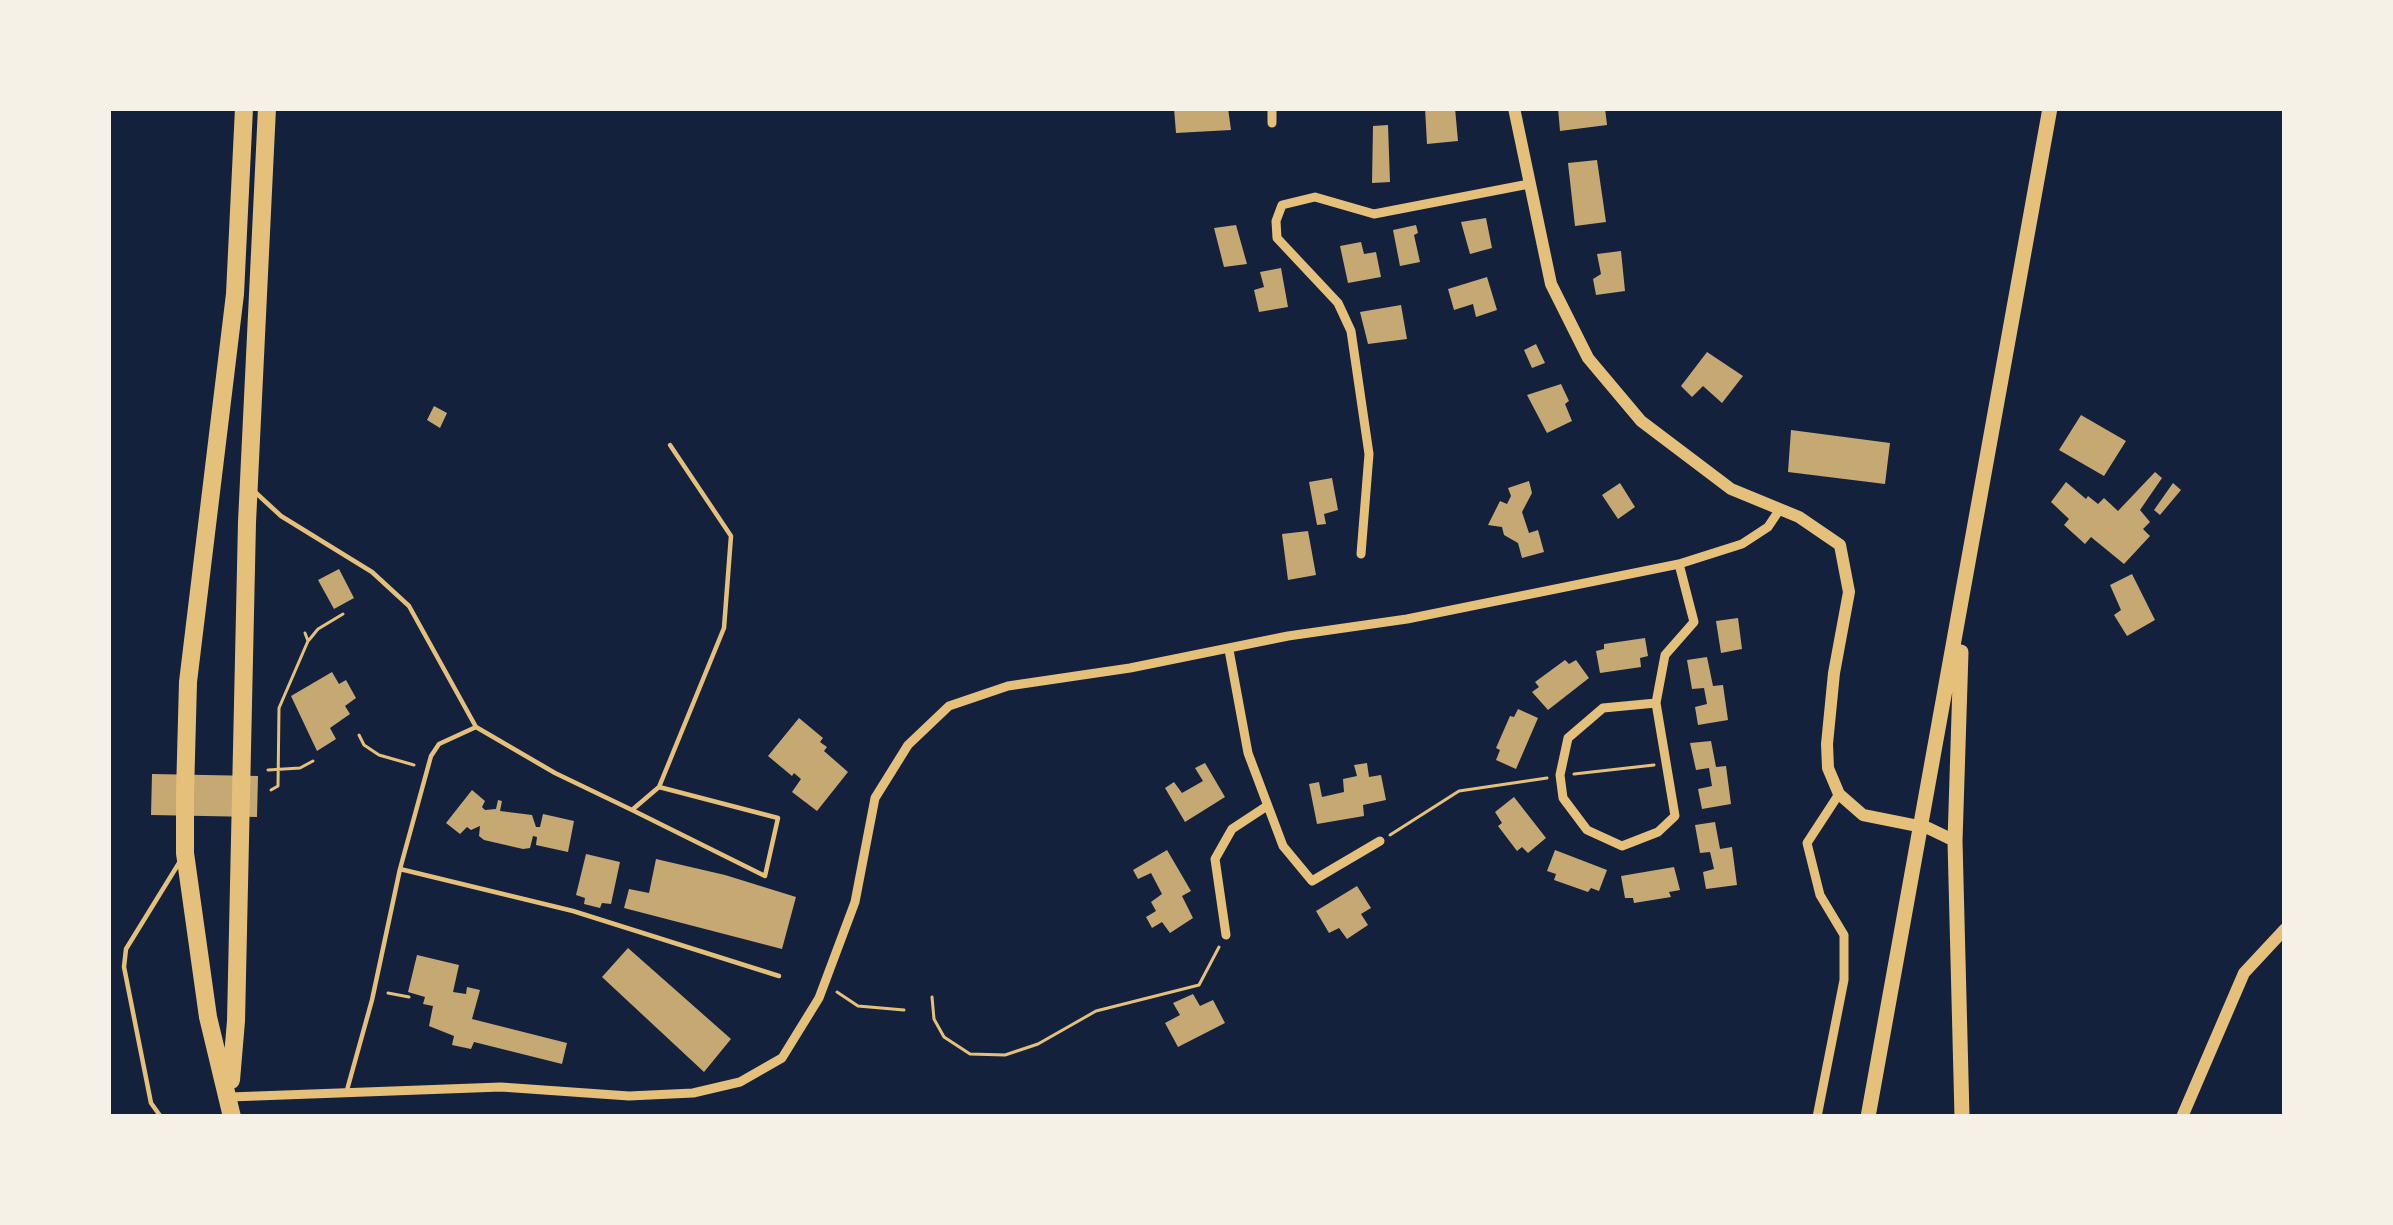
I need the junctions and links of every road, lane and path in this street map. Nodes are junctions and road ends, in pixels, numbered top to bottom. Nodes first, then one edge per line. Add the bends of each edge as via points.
1 (244, 108) edge
2 (267, 108) edge
3 (1272, 108) edge
4 (1514, 108) edge
5 (2050, 108) edge
6 (1272, 123) dead end
7 (1528, 184) junction
8 (670, 446) dead end
9 (250, 487) junction
10 (1780, 509) junction
11 (1360, 554) dead end
12 (1679, 564) junction
13 (1962, 601) junction
14 (343, 614) dead end
15 (305, 633) dead end
16 (308, 641) junction
17 (1229, 650) junction
18 (1656, 703) junction
19 (476, 727) junction
20 (359, 735) dead end
21 (313, 761) dead end
22 (1668, 764) junction
23 (278, 768) junction
24 (428, 768) junction
25 (268, 770) dead end
26 (1560, 776) junction
27 (659, 787) junction
28 (272, 790) dead end
29 (1839, 794) junction
30 (1267, 806) junction
31 (632, 810) junction
32 (1920, 826) junction
33 (1380, 841) joint
34 (1955, 841) junction
35 (185, 854) junction
36 (400, 869) junction
37 (2285, 929) edge
38 (1226, 935) joint
39 (779, 976) dead end
40 (830, 988) dead end
41 (374, 990) junction
42 (409, 997) dead end
43 (932, 998) dead end
44 (904, 1010) dead end
45 (346, 1090) junction
46 (231, 1107) edge
47 (161, 1117) edge
48 (1816, 1117) edge
49 (1868, 1117) edge
50 (1962, 1117) edge
51 (2182, 1117) edge

1 - 35 highway via 236,294 188,682
2 - 9 highway
3 - 6 street
4 - 7 street
5 - 13 main road
7 - 10 street via 1551,284 1588,358 1641,422 1731,489
7 - 11 street via 1374,214 1315,197 1282,205 1277,238 1338,304 1351,331 1369,454
8 - 27 lane via 730,536 724,628
9 - 19 lane via 409,607
9 - 46 highway
10 - 12 street via 1742,544
10 - 29 street via 1840,544 1849,592 1827,744
12 - 17 street
12 - 18 street via 1694,622 1665,655
13 - 32 main road
13 - 34 main road
14 - 16 path
15 - 16 path
16 - 23 path via 280,708
17 - 30 street
17 - 45 street via 1008,686 949,706 908,745 875,798 855,902 819,998 782,1058 740,1082 629,1096 501,1087
18 - 22 street
18 - 26 street via 1603,708 1568,738
19 - 24 lane via 439,744
19 - 31 lane
20 - 24 path via 379,755
21 - 23 path
22 - 26 path
22 - 26 street via 1675,816 1622,846 1588,830 1563,798
23 - 25 path
23 - 28 path
24 - 36 lane
26 - 33 path via 1459,791
27 - 31 lane
27 - 31 lane via 778,818 765,876
29 - 32 street via 1863,815
29 - 48 street via 1807,843 1820,895 1844,935 1844,980
30 - 33 street via 1282,846 1312,881
30 - 38 street via 1232,829 1215,859
32 - 34 street
32 - 49 main road
34 - 50 main road
35 - 46 highway via 208,1017
35 - 47 lane via 126,950 124,967 151,1103
36 - 39 lane via 573,911
36 - 41 lane
37 - 51 street via 2244,973
38 - 43 path via 1199,985 1096,1011 1005,1055 970,1054 944,1037
40 - 44 path via 858,1006
41 - 42 path
41 - 45 lane
45 - 46 street

